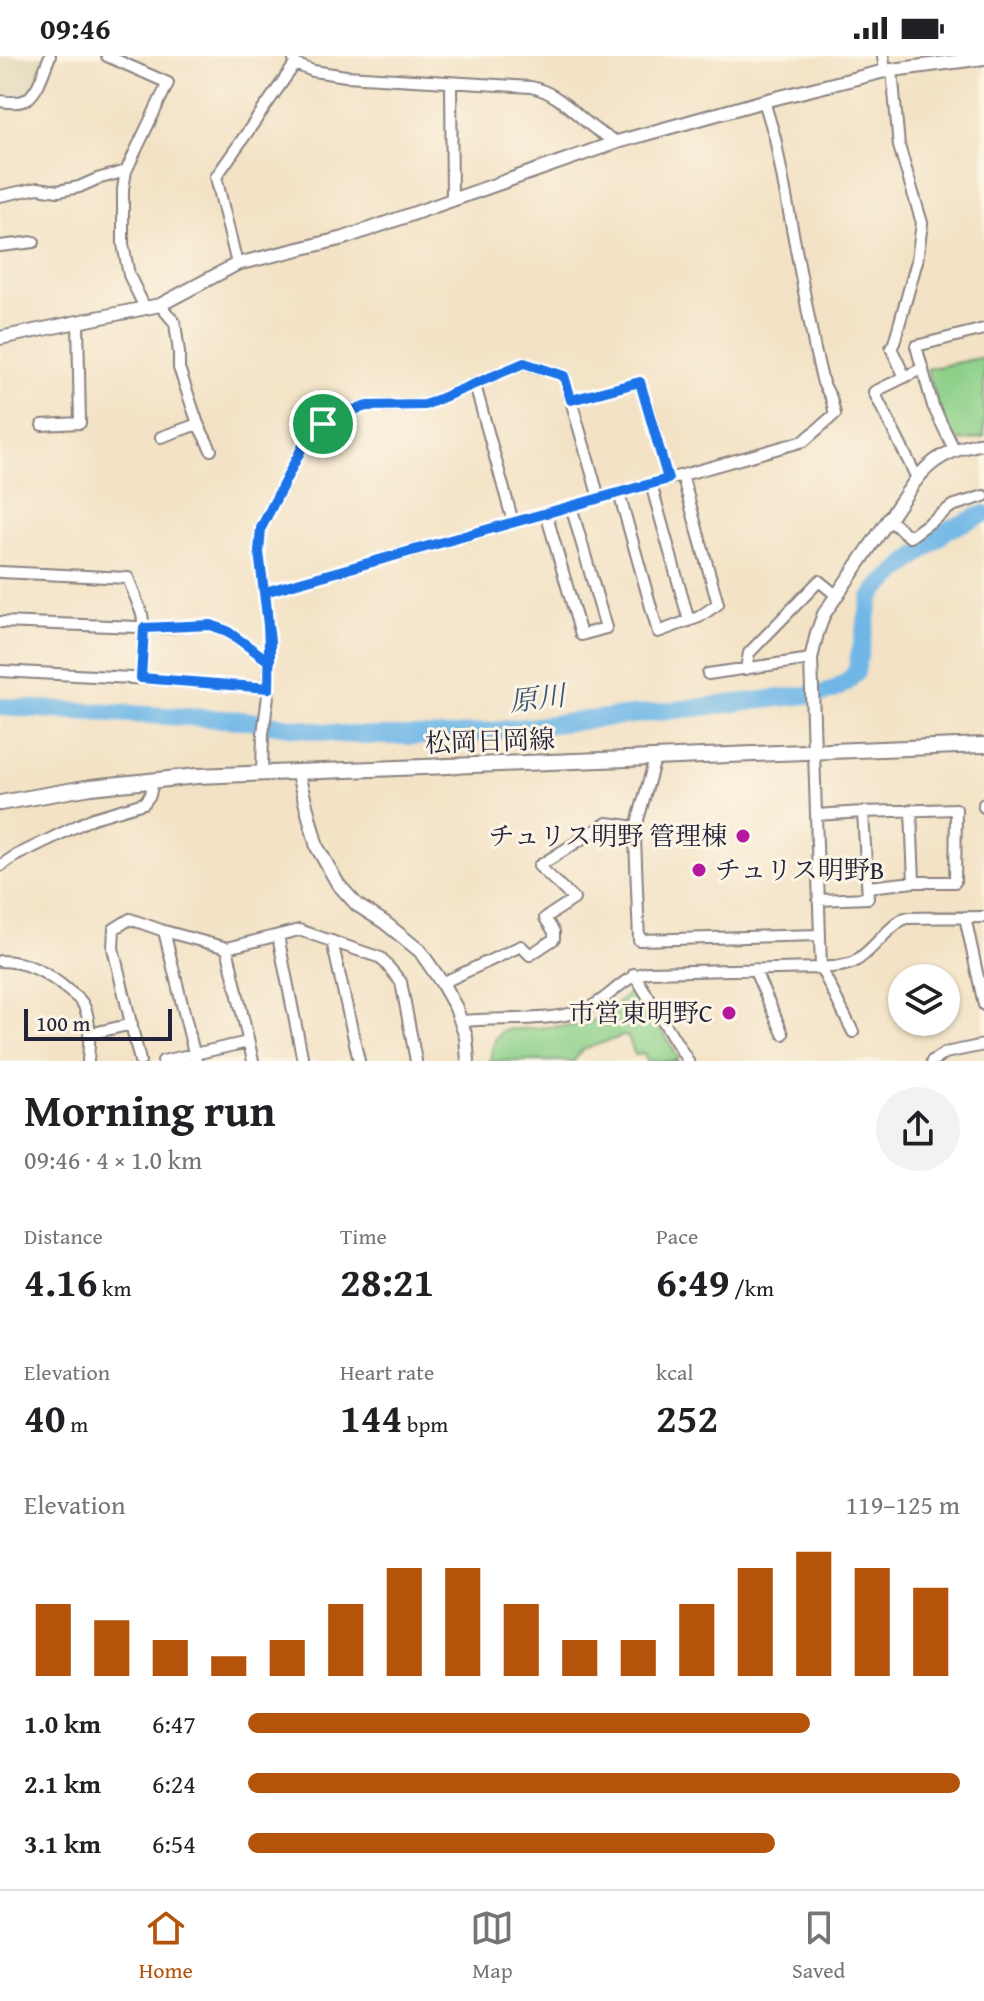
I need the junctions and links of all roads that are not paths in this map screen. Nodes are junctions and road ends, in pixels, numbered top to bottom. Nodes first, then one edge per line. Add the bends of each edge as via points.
1 (50, 56) edge
2 (107, 56) edge
3 (883, 56) edge
4 (984, 58) edge
5 (294, 60) edge
6 (888, 70) junction
7 (451, 83) junction
8 (0, 101) edge
9 (764, 101) junction
10 (617, 142) junction
11 (126, 171) junction
12 (0, 196) edge
13 (452, 199) junction
14 (34, 242) dead end
15 (0, 246) edge
16 (237, 264) junction
17 (160, 305) junction
18 (145, 308) junction
19 (78, 322) junction
20 (984, 329) edge
21 (0, 338) edge
22 (923, 368) junction
23 (905, 377) junction
24 (475, 385) junction
25 (571, 400) junction
26 (198, 424) junction
27 (42, 425) dead end
28 (161, 437) dead end
29 (984, 443) edge
30 (954, 449) junction
31 (211, 450) dead end
32 (682, 475) junction
33 (917, 478) junction
34 (668, 479) junction
35 (651, 484) junction
36 (619, 493) junction
37 (984, 496) edge
38 (599, 498) junction
39 (571, 506) junction
40 (546, 513) junction
41 (889, 520) junction
42 (513, 522) junction
43 (0, 572) edge
44 (265, 592) junction
45 (836, 595) junction
46 (689, 621) junction
47 (0, 622) edge
48 (144, 628) junction
49 (811, 659) junction
50 (270, 662) junction
51 (746, 669) junction
52 (0, 671) edge
53 (708, 674) dead end
54 (141, 678) junction
55 (269, 688) junction
56 (984, 745) edge
57 (814, 752) junction
58 (655, 759) junction
59 (297, 771) junction
60 (262, 772) junction
61 (153, 779) junction
62 (0, 803) edge
63 (911, 810) junction
64 (863, 812) junction
65 (816, 815) junction
66 (636, 827) junction
67 (0, 866) edge
68 (914, 882) junction
69 (868, 887) junction
70 (818, 900) junction
71 (965, 917) junction
72 (984, 917) edge
73 (164, 931) junction
74 (820, 935) junction
75 (278, 936) junction
76 (332, 941) junction
77 (227, 948) junction
78 (0, 961) edge
79 (821, 968) junction
80 (754, 969) junction
81 (634, 974) junction
82 (442, 983) junction
83 (984, 1005) edge
84 (462, 1021) junction
85 (132, 1024) junction
86 (853, 1032) dead end
87 (89, 1034) junction
88 (783, 1034) dead end
89 (248, 1042) junction
90 (984, 1045) edge
91 (195, 1058) edge
92 (88, 1061) edge
93 (140, 1061) edge
94 (163, 1061) edge
95 (253, 1061) edge
96 (303, 1061) edge
97 (359, 1061) edge
98 (416, 1061) edge
99 (468, 1061) edge
100 (688, 1061) edge
101 (932, 1061) edge

1 - 8 street via 29,98
2 - 11 street via 168,83
3 - 6 street
4 - 6 street
5 - 7 street via 313,71 346,76
5 - 16 street via 216,177
6 - 9 street
6 - 23 street via 899,146 922,223 917,261 891,348
7 - 10 street via 541,89
7 - 13 street
9 - 10 street
9 - 32 street via 815,350 835,414 804,441
10 - 13 street
11 - 12 street via 79,187
11 - 18 street via 123,244 129,275
13 - 16 street via 344,238
14 - 15 street
16 - 17 street
17 - 18 street
17 - 26 street via 175,323 179,368
18 - 19 street
19 - 21 street
19 - 27 street via 80,423
20 - 22 street via 916,346
22 - 23 street
22 - 30 street via 933,406
23 - 33 street via 874,392
24 - 25 street via 524,363 564,376
24 - 42 street
24 - 44 street via 425,405 367,406 315,430 261,528
25 - 34 street via 640,382
25 - 38 street
26 - 28 street
26 - 31 street
29 - 30 street
30 - 33 street
32 - 34 street
32 - 46 street via 718,604
33 - 41 street
34 - 35 street
35 - 36 street
35 - 46 street
36 - 38 street
36 - 46 street via 658,632
37 - 41 street via 952,506 910,537
38 - 39 street
39 - 40 street
39 - 40 street via 606,628 581,635
40 - 42 street
41 - 45 street
42 - 44 street
43 - 48 street via 128,578
44 - 50 street
45 - 49 street via 824,614
45 - 51 street via 819,581 749,653
47 - 48 street
48 - 50 street via 211,625
48 - 54 street
49 - 51 street
49 - 57 street
50 - 55 street
51 - 53 street
52 - 54 street
54 - 55 street
55 - 60 street
56 - 57 main road, 松岡日岡線
57 - 58 main road, 松岡日岡線
57 - 65 street
58 - 59 main road, 松岡日岡線
58 - 66 street
59 - 60 main road, 松岡日岡線
59 - 82 street via 317,847 338,884 357,905 420,951
60 - 61 main road, 松岡日岡線
61 - 62 main road, 松岡日岡線
61 - 67 street via 144,803 93,818
63 - 64 street
63 - 68 street
63 - 68 street via 956,809 955,882
64 - 65 street
64 - 69 street
65 - 70 street
66 - 74 street via 639,940
66 - 82 street via 607,823 539,866 574,899 545,918 552,941 530,955 521,946
68 - 69 street
69 - 70 street via 868,898
70 - 74 street
71 - 72 street
71 - 79 street via 905,918 857,960
71 - 83 street
73 - 77 street
73 - 85 street via 130,919 114,929 113,948
73 - 91 street
74 - 79 street
75 - 76 street via 299,930
75 - 77 street
75 - 96 street
76 - 97 street
76 - 98 street via 381,958 401,982
77 - 89 street
78 - 87 street via 38,969 67,989 82,1003
79 - 80 street
79 - 86 street
80 - 81 street
80 - 88 street
81 - 84 street via 599,1002 574,1013
81 - 100 street
82 - 84 street
84 - 99 street
85 - 87 street
85 - 93 street
87 - 92 street
89 - 91 street
89 - 95 street
90 - 101 street
91 - 94 street

